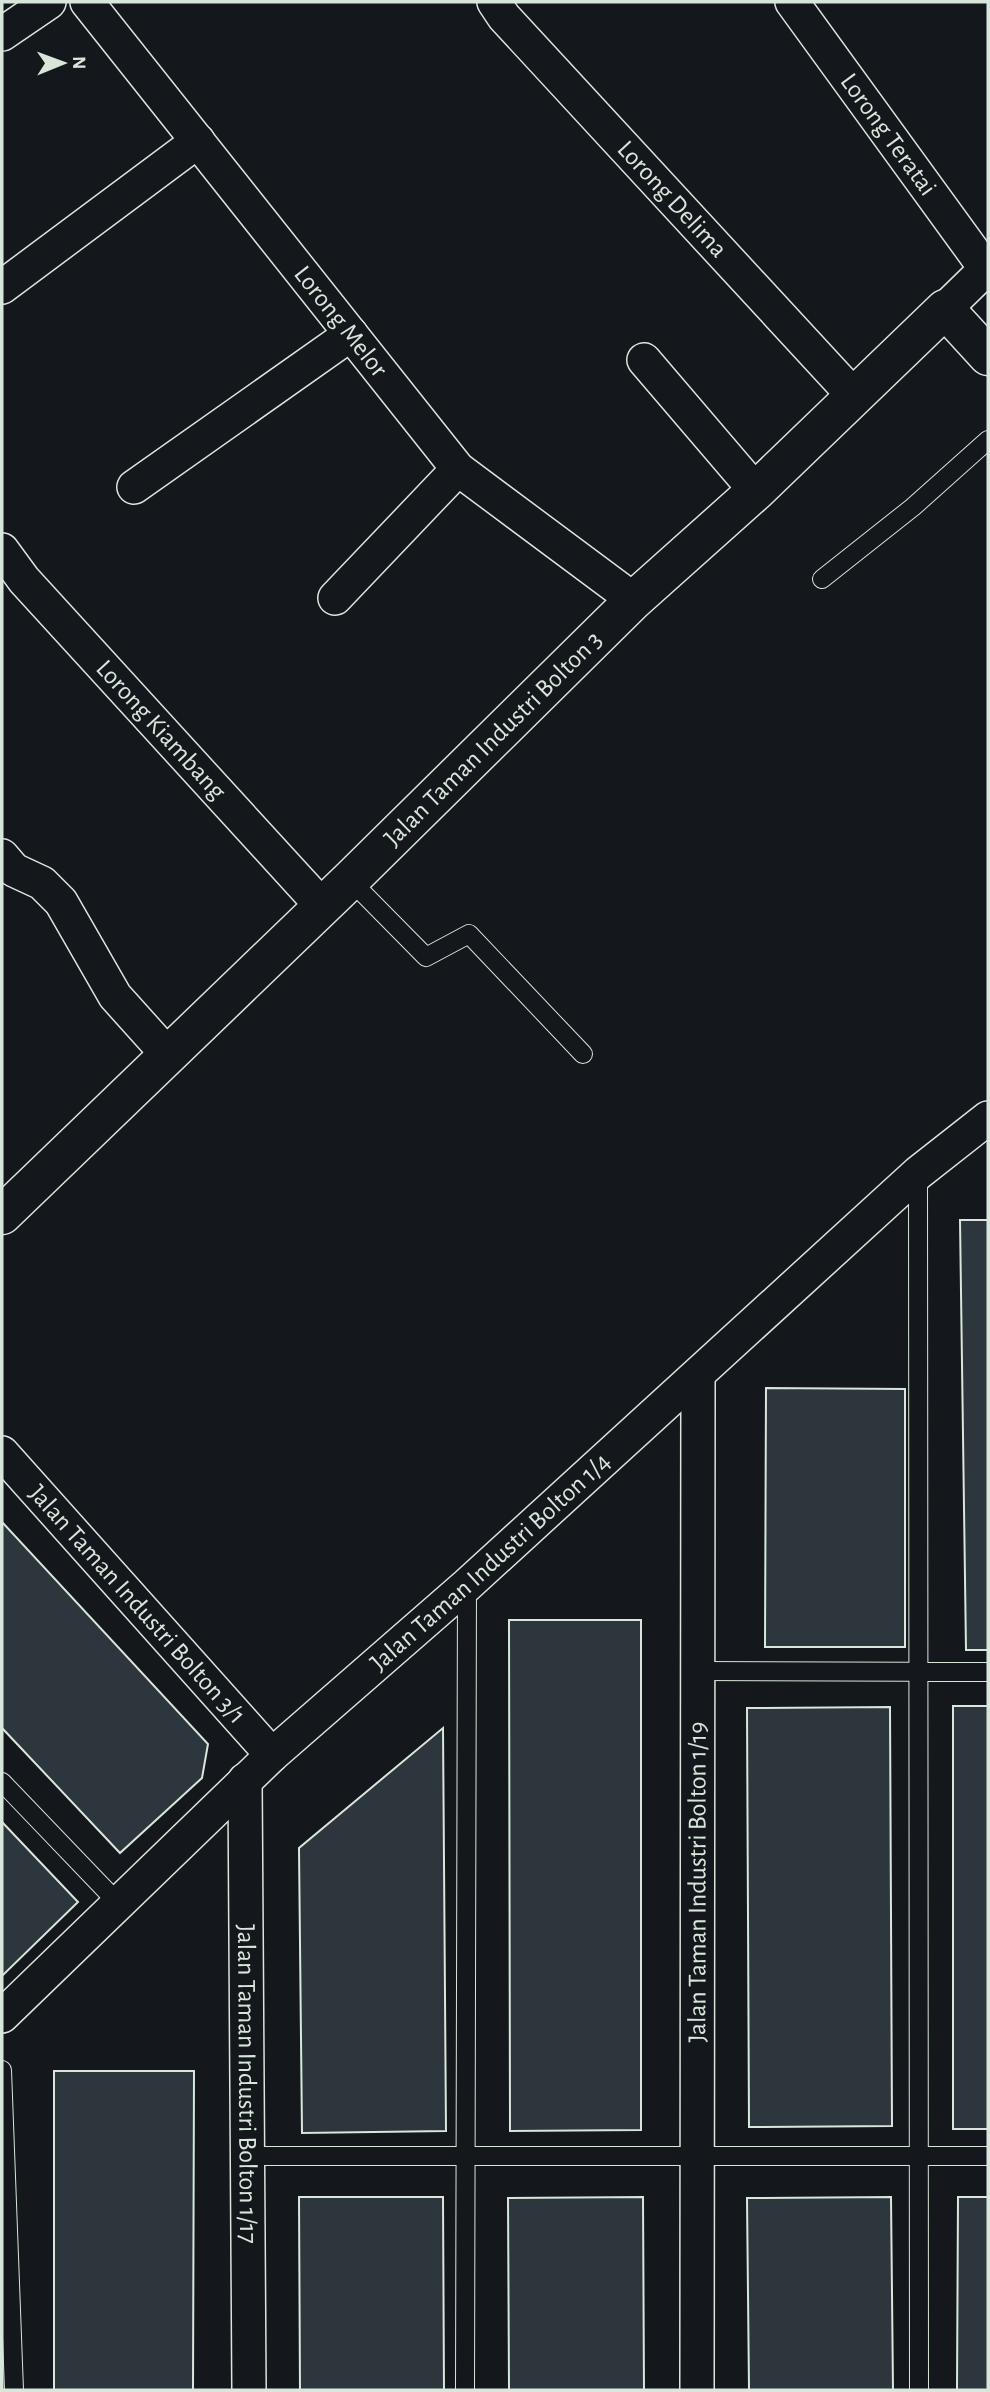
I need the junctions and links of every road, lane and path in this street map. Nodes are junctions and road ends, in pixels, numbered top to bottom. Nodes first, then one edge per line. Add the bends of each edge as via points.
1 (49, 2) edge
2 (88, 2) edge
3 (494, 2) edge
4 (792, 2) edge
5 (2, 34) edge
6 (198, 141) junction
7 (987, 268) edge
8 (2, 287) edge
9 (945, 309) junction
10 (351, 334) junction
11 (988, 356) edge
12 (644, 360) dead end
13 (853, 396) junction
14 (988, 440) edge
15 (458, 469) junction
16 (134, 487) dead end
17 (755, 491) junction
18 (2, 550) edge
19 (822, 579) dead end
20 (335, 598) dead end
21 (634, 600) junction
22 (2, 856) edge
23 (350, 880) junction
24 (322, 906) junction
25 (583, 1054) dead end
26 (168, 1055) junction
27 (988, 1118) edge
28 (918, 1174) junction
29 (2, 1215) edge
30 (698, 1376) junction
31 (2, 1453) edge
32 (467, 1585) junction
33 (697, 1671) junction
34 (919, 1672) junction
35 (988, 1672) edge
36 (272, 1755) junction
37 (245, 1780) junction
38 (2, 1782) edge
39 (118, 1903) junction
40 (2, 2016) edge
41 (2, 2070) edge
42 (248, 2156) junction
43 (466, 2156) junction
44 (697, 2156) junction
45 (988, 2156) edge
46 (919, 2157) junction
47 (14, 2390) edge
48 (249, 2390) edge
49 (465, 2390) edge
50 (697, 2390) edge
51 (919, 2390) edge

1 - 5 street
2 - 6 street, Lorong Melor
3 - 13 street, Lorong Delima
4 - 7 street, Lorong Teratai
6 - 8 street
6 - 10 street, Lorong Melor
7 - 9 street, Jalan Taman Industri Bolton 3
9 - 11 street
9 - 13 street, Jalan Taman Industri Bolton 3
10 - 15 street, Lorong Melor
10 - 16 street
12 - 17 street
13 - 17 street, Jalan Taman Industri Bolton 3
14 - 19 lane
15 - 20 street
15 - 21 street, Lorong Melor
17 - 21 street, Jalan Taman Industri Bolton 3
18 - 24 street, Lorong Kiambang via 24,580
21 - 23 street, Jalan Taman Industri Bolton 3
22 - 26 street via 14,870 42,883 61,902 115,996
23 - 24 street, Jalan Taman Industri Bolton 3
23 - 25 lane via 426,957 469,934
24 - 26 street, Jalan Taman Industri Bolton 3
26 - 29 street, Jalan Taman Industri Bolton 3
27 - 28 street, Jalan Taman Industri Bolton 1/4
28 - 30 street, Jalan Taman Industri Bolton 1/4
28 - 34 lane
30 - 32 street, Jalan Taman Industri Bolton 1/4
30 - 33 street, Jalan Taman Industri Bolton 1/19
31 - 36 street, Jalan Taman Industri Bolton 3/1
32 - 36 street, Jalan Taman Industri Bolton 1/4
32 - 43 lane
33 - 34 lane
33 - 44 street, Jalan Taman Industri Bolton 1/19
34 - 35 lane
34 - 46 lane
36 - 37 street, Jalan Taman Industri Bolton 1/4
37 - 39 street, Jalan Taman Industri Bolton 1/4
37 - 42 street, Jalan Taman Industri Bolton 1/17
38 - 39 lane
39 - 40 street, Jalan Taman Industri Bolton 1/4
41 - 47 lane
42 - 43 lane
42 - 48 street, Jalan Taman Industri Bolton 1/17
43 - 44 lane
43 - 49 lane
44 - 46 lane
44 - 50 street, Jalan Taman Industri Bolton 1/19
45 - 46 lane
46 - 51 lane

